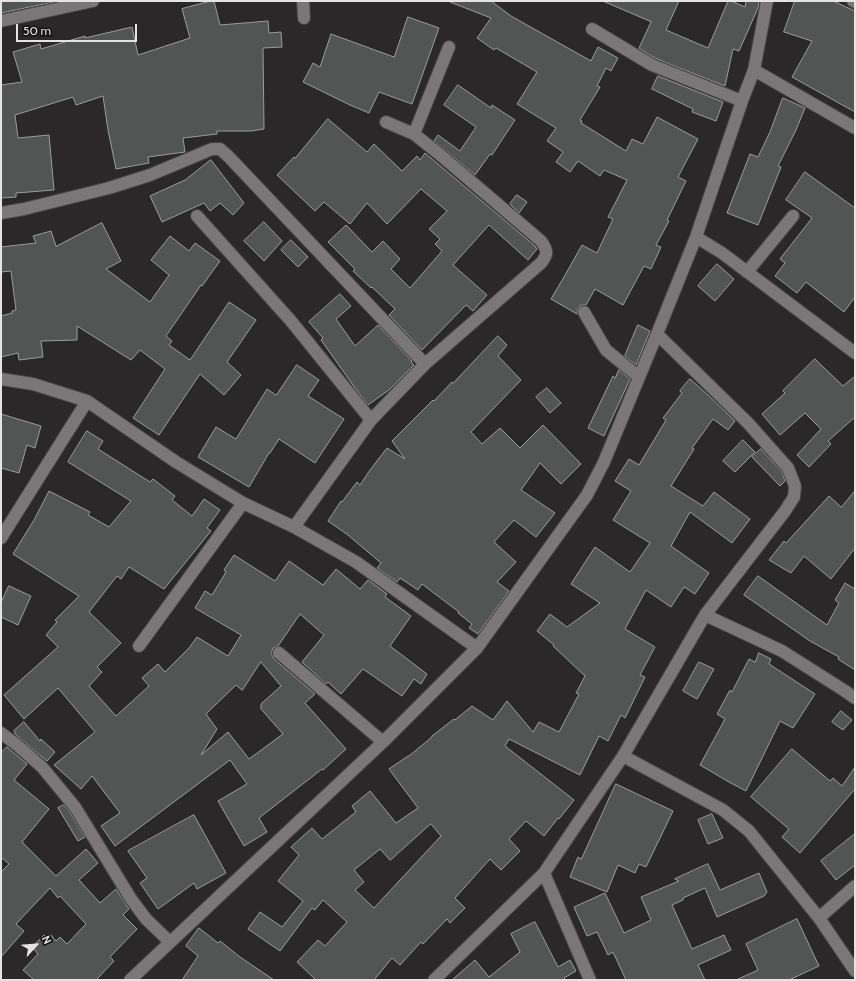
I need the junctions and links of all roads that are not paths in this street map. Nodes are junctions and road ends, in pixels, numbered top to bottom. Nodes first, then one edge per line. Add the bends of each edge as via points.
1 (93, 1) edge
2 (303, 1) edge
3 (767, 1) edge
4 (304, 18) dead end
5 (1, 21) edge
6 (592, 29) dead end
7 (449, 47) dead end
8 (754, 70) junction
9 (742, 101) junction
10 (386, 122) dead end
11 (855, 128) edge
12 (414, 134) junction
13 (1, 213) edge
14 (197, 216) dead end
15 (794, 216) dead end
16 (696, 237) junction
17 (747, 272) junction
18 (584, 312) dead end
19 (657, 334) junction
20 (855, 352) edge
21 (425, 364) junction
22 (639, 377) junction
23 (1, 379) edge
24 (87, 401) junction
25 (371, 420) junction
26 (242, 503) junction
27 (294, 527) junction
28 (1, 538) edge
29 (705, 615) junction
30 (139, 646) dead end
31 (477, 648) junction
32 (278, 653) dead end
33 (855, 698) edge
34 (1, 733) edge
35 (383, 742) junction
36 (623, 756) junction
37 (544, 873) junction
38 (855, 886) edge
39 (819, 918) junction
40 (170, 942) junction
41 (855, 971) edge
42 (130, 980) edge
43 (434, 980) edge
44 (590, 980) edge

1 - 5 street
2 - 4 street
3 - 8 street
6 - 9 street via 652,65
7 - 12 street
8 - 9 street
8 - 11 street
9 - 16 street
10 - 12 street
12 - 21 street via 541,241 546,248 546,256 541,263
13 - 21 street via 109,188 150,175 212,149 220,149
14 - 25 street
15 - 17 street
16 - 17 street
16 - 19 street
17 - 20 street
18 - 22 street via 606,350
19 - 22 street
19 - 29 street via 748,423 788,468 795,486 794,497 785,511
21 - 25 street
22 - 31 street via 604,462 587,495
23 - 24 street via 32,384
24 - 26 street via 176,462
24 - 28 street
25 - 27 street
26 - 27 street
26 - 30 street
27 - 31 street via 356,562
29 - 33 street via 782,651
29 - 36 street
31 - 35 street
32 - 35 street
34 - 40 street via 42,767 75,806 131,899 146,919
35 - 40 street
36 - 37 street
36 - 39 street via 722,810 749,831
37 - 43 street
37 - 44 street
38 - 39 street
39 - 41 street
40 - 42 street

